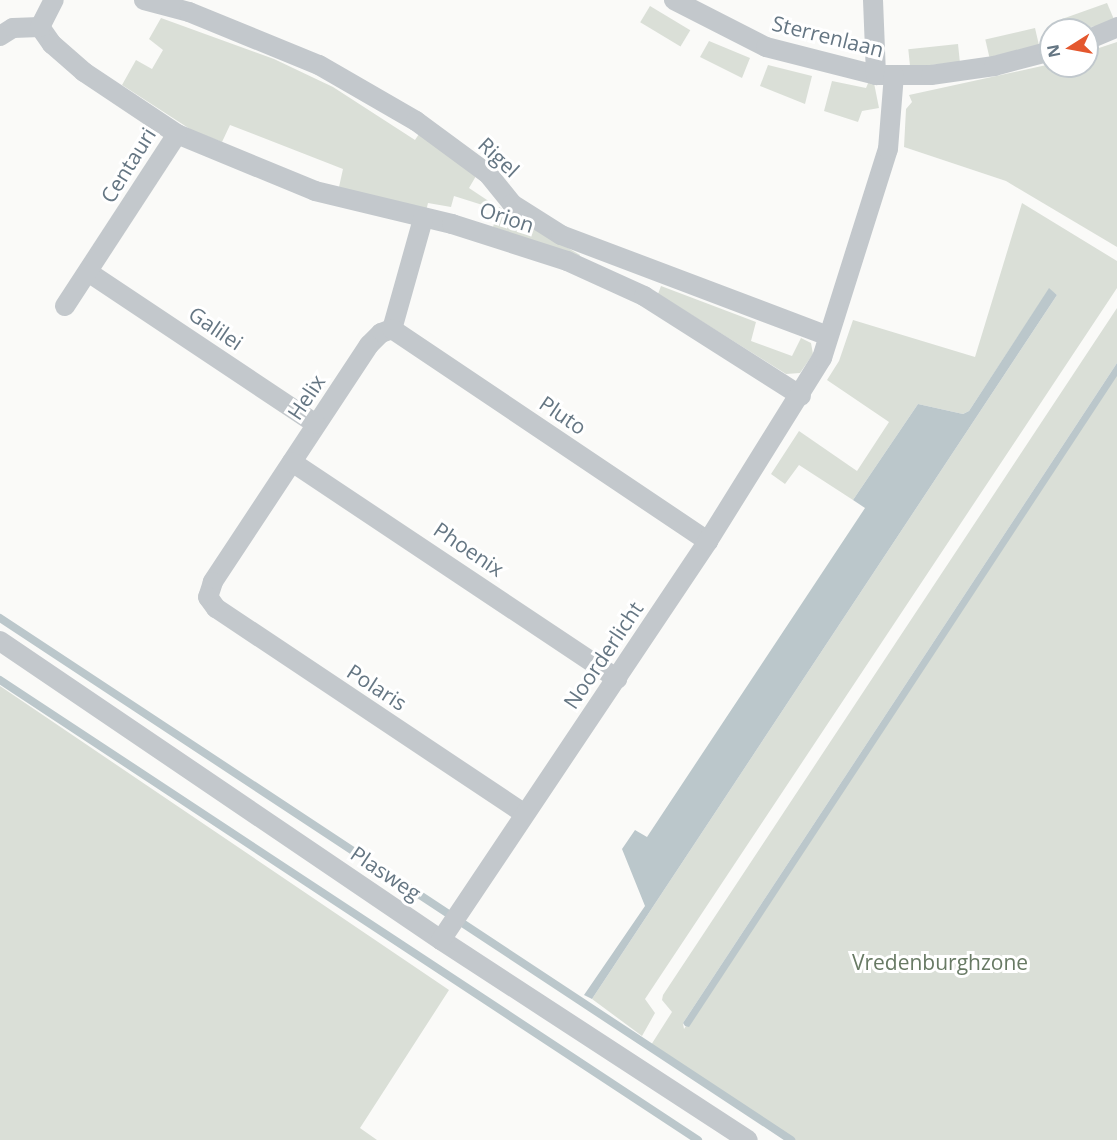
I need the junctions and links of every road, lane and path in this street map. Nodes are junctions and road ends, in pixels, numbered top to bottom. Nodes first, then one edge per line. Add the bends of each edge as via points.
1 (54, 0) edge
2 (144, 0) edge
3 (674, 0) edge
4 (873, 0) edge
5 (40, 27) junction
6 (1117, 27) edge
7 (1099, 35) edge
8 (0, 36) edge
9 (1039, 54) edge
10 (885, 75) junction
11 (177, 134) junction
12 (423, 219) junction
13 (88, 272) junction
14 (65, 306) dead end
15 (392, 329) junction
16 (828, 336) junction
17 (801, 396) junction
18 (316, 424) junction
19 (292, 462) junction
20 (708, 541) junction
21 (208, 597) joint
22 (0, 640) edge
23 (617, 679) junction
24 (523, 813) junction
25 (441, 940) junction
26 (748, 1140) edge

1 - 5 street
2 - 16 street, Rigel via 189,12 319,65 416,121 488,174 513,204 561,235
3 - 10 street, Sterrenlaan via 766,46
4 - 10 street
5 - 8 street via 13,28
5 - 11 street, Centauri via 52,44 84,72
6 - 7 street
9 - 10 street, Sterrenlaan via 994,66 931,75
10 - 16 street via 888,149
11 - 12 street, Orion via 315,191
11 - 13 street, Centauri
12 - 15 street
12 - 17 street, Orion via 452,224 567,261 644,296
13 - 14 street, Centauri
13 - 18 street, Galilei
15 - 18 street, Helix via 369,345
15 - 20 street, Pluto
16 - 17 street via 822,358
17 - 20 street, Noorderlicht
18 - 19 street, Helix
19 - 21 street, Helix via 213,582
19 - 23 street, Phoenix
20 - 23 street, Noorderlicht
21 - 24 street, Polaris via 226,615
22 - 25 street, Plasweg
23 - 24 street, Noorderlicht
24 - 25 street, Noorderlicht
25 - 26 street, Plasweg

